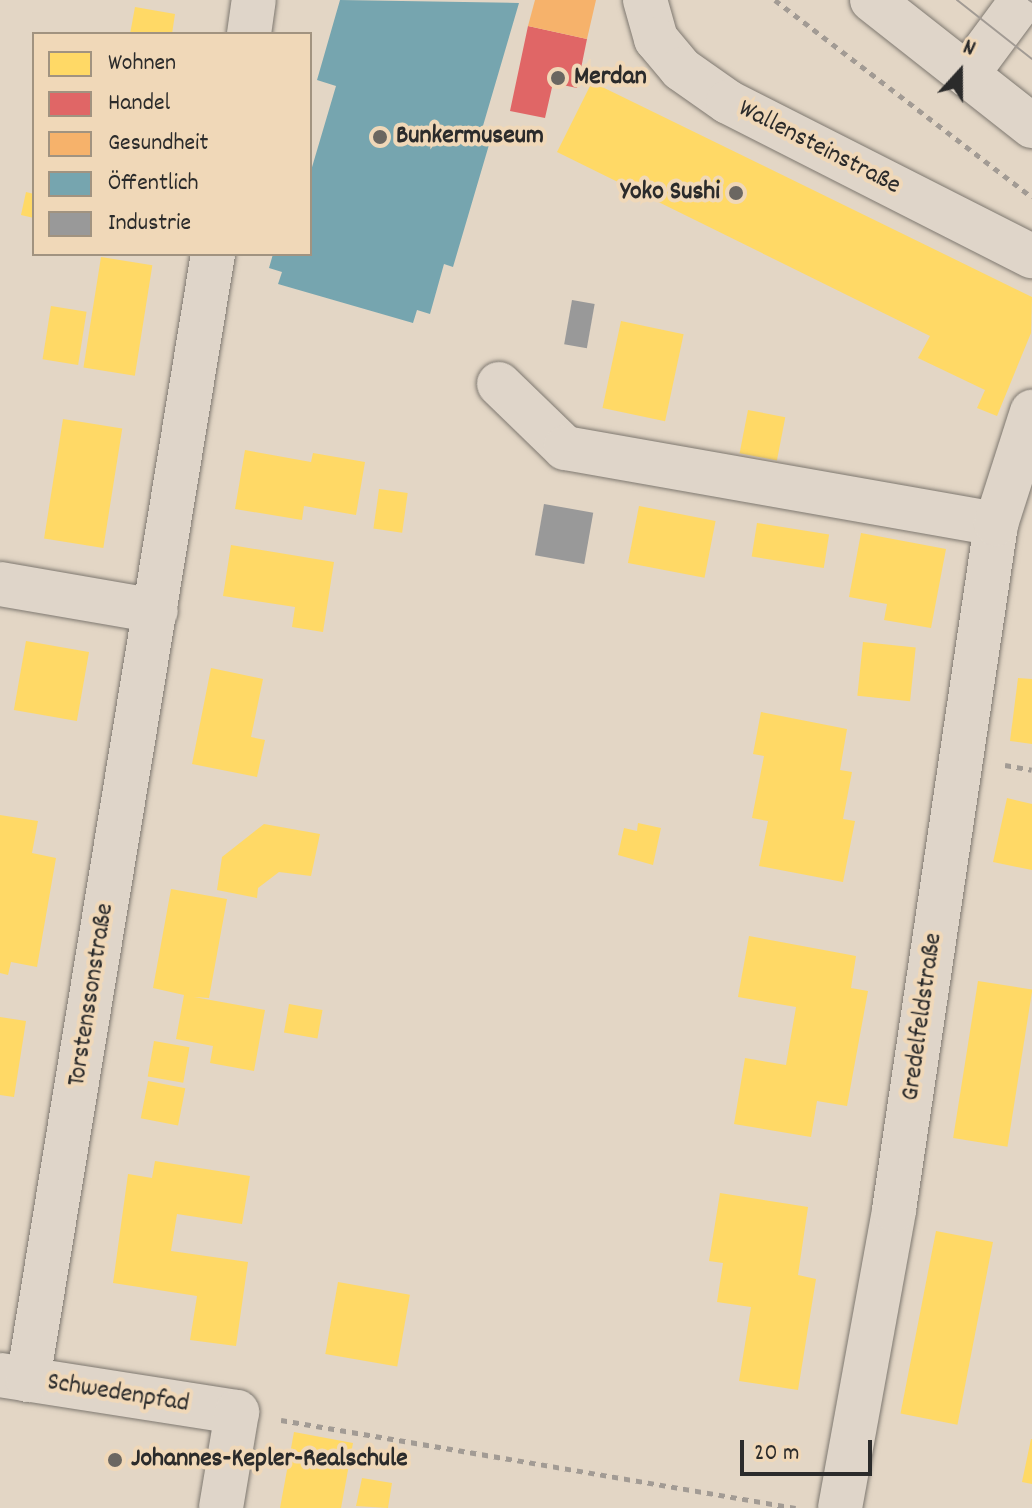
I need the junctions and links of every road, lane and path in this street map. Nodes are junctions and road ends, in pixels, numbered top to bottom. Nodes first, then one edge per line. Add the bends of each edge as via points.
1 (254, 0) edge
2 (645, 0) edge
3 (775, 0) edge
4 (872, 0) edge
5 (1022, 0) edge
6 (249, 32) edge
7 (968, 73) junction
8 (1032, 126) edge
9 (1032, 197) edge
10 (213, 256) edge
11 (1032, 256) edge
12 (499, 384) dead end
13 (1032, 412) edge
14 (996, 524) junction
15 (0, 584) edge
16 (156, 611) junction
17 (14, 1377) edge
18 (237, 1412) junction
19 (221, 1508) edge
20 (797, 1508) edge
21 (840, 1508) edge

1 - 6 street
2 - 11 street, Wallensteinstraße via 656,39 681,69 728,102
3 - 9 path
4 - 7 street
5 - 7 street
7 - 8 street
10 - 16 street, Torstenssonstraße
12 - 14 street via 565,448
13 - 14 street, Gredelfeldstraße
14 - 21 street, Gredelfeldstraße via 894,1210
15 - 16 street
16 - 17 street, Torstenssonstraße
17 - 18 street, Schwedenpfad
18 - 19 street
18 - 20 path

